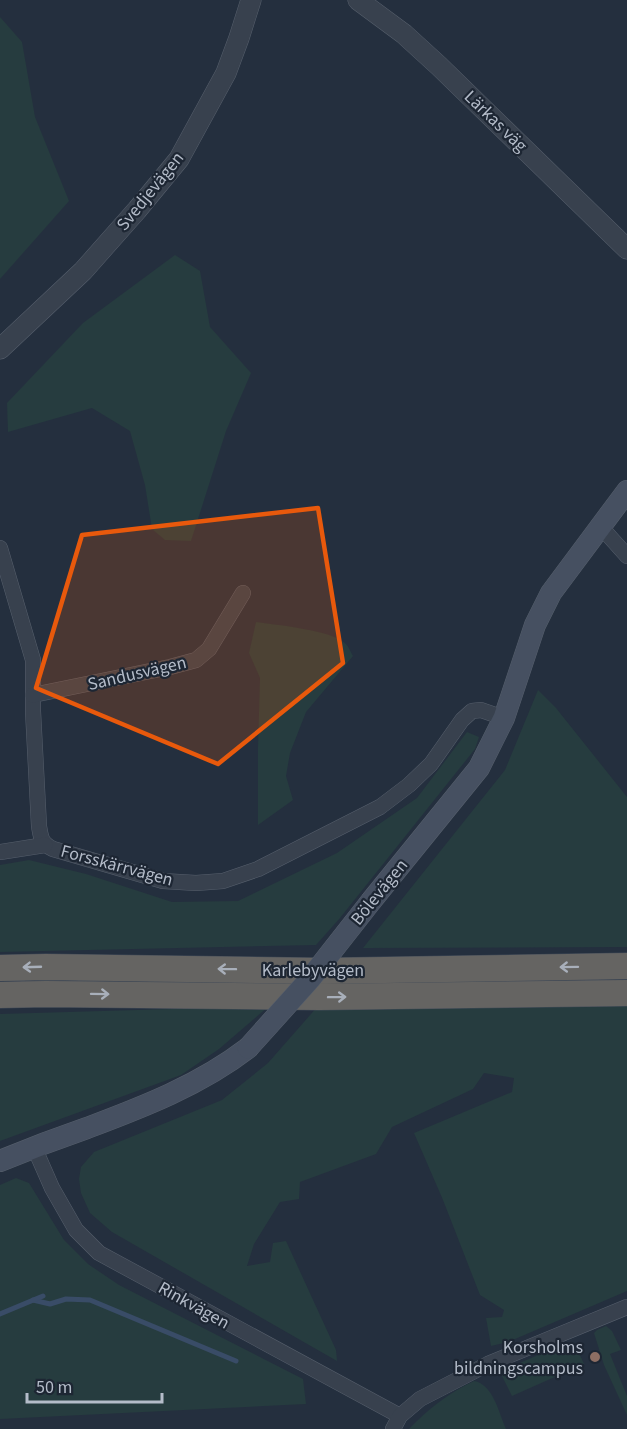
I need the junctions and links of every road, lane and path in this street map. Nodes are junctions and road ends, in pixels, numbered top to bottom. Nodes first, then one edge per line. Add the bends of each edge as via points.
1 (251, 0) edge
2 (358, 0) edge
3 (627, 249) edge
4 (0, 349) edge
5 (627, 491) edge
6 (601, 527) junction
7 (0, 548) edge
8 (627, 556) edge
9 (243, 593) dead end
10 (33, 696) junction
11 (504, 718) junction
12 (45, 845) junction
13 (0, 852) edge
14 (627, 966) edge
15 (0, 968) edge
16 (627, 993) edge
17 (0, 995) edge
18 (34, 1147) junction
19 (0, 1161) edge
20 (627, 1307) edge
21 (397, 1423) edge

1 - 4 street, Svedjevägen via 226,73 179,159 83,271
2 - 3 street, Lärkas väg via 404,34
5 - 6 main road, Bölevägen
6 - 8 street
6 - 11 main road, Bölevägen via 551,593 534,625
7 - 10 street, Forsskärrvägen via 33,660
9 - 10 street, Sandusvägen via 208,649 196,660
10 - 12 street, Forsskärrvägen via 39,826
11 - 12 street, Forsskärrvägen via 472,711 431,764 380,807 258,869 223,881 163,881
11 - 18 main road, Bölevägen, bridge via 479,768 310,979 248,1048 197,1081 142,1107
12 - 13 street
14 -> 15 highway, Karlebyvägen via 323,971
17 -> 16 highway, Karlebyvägen via 319,997
18 - 19 main road, Bölevägen
18 - 21 street, Rinkvägen via 76,1230 99,1253 351,1391
20 - 21 street via 488,1364 420,1399

